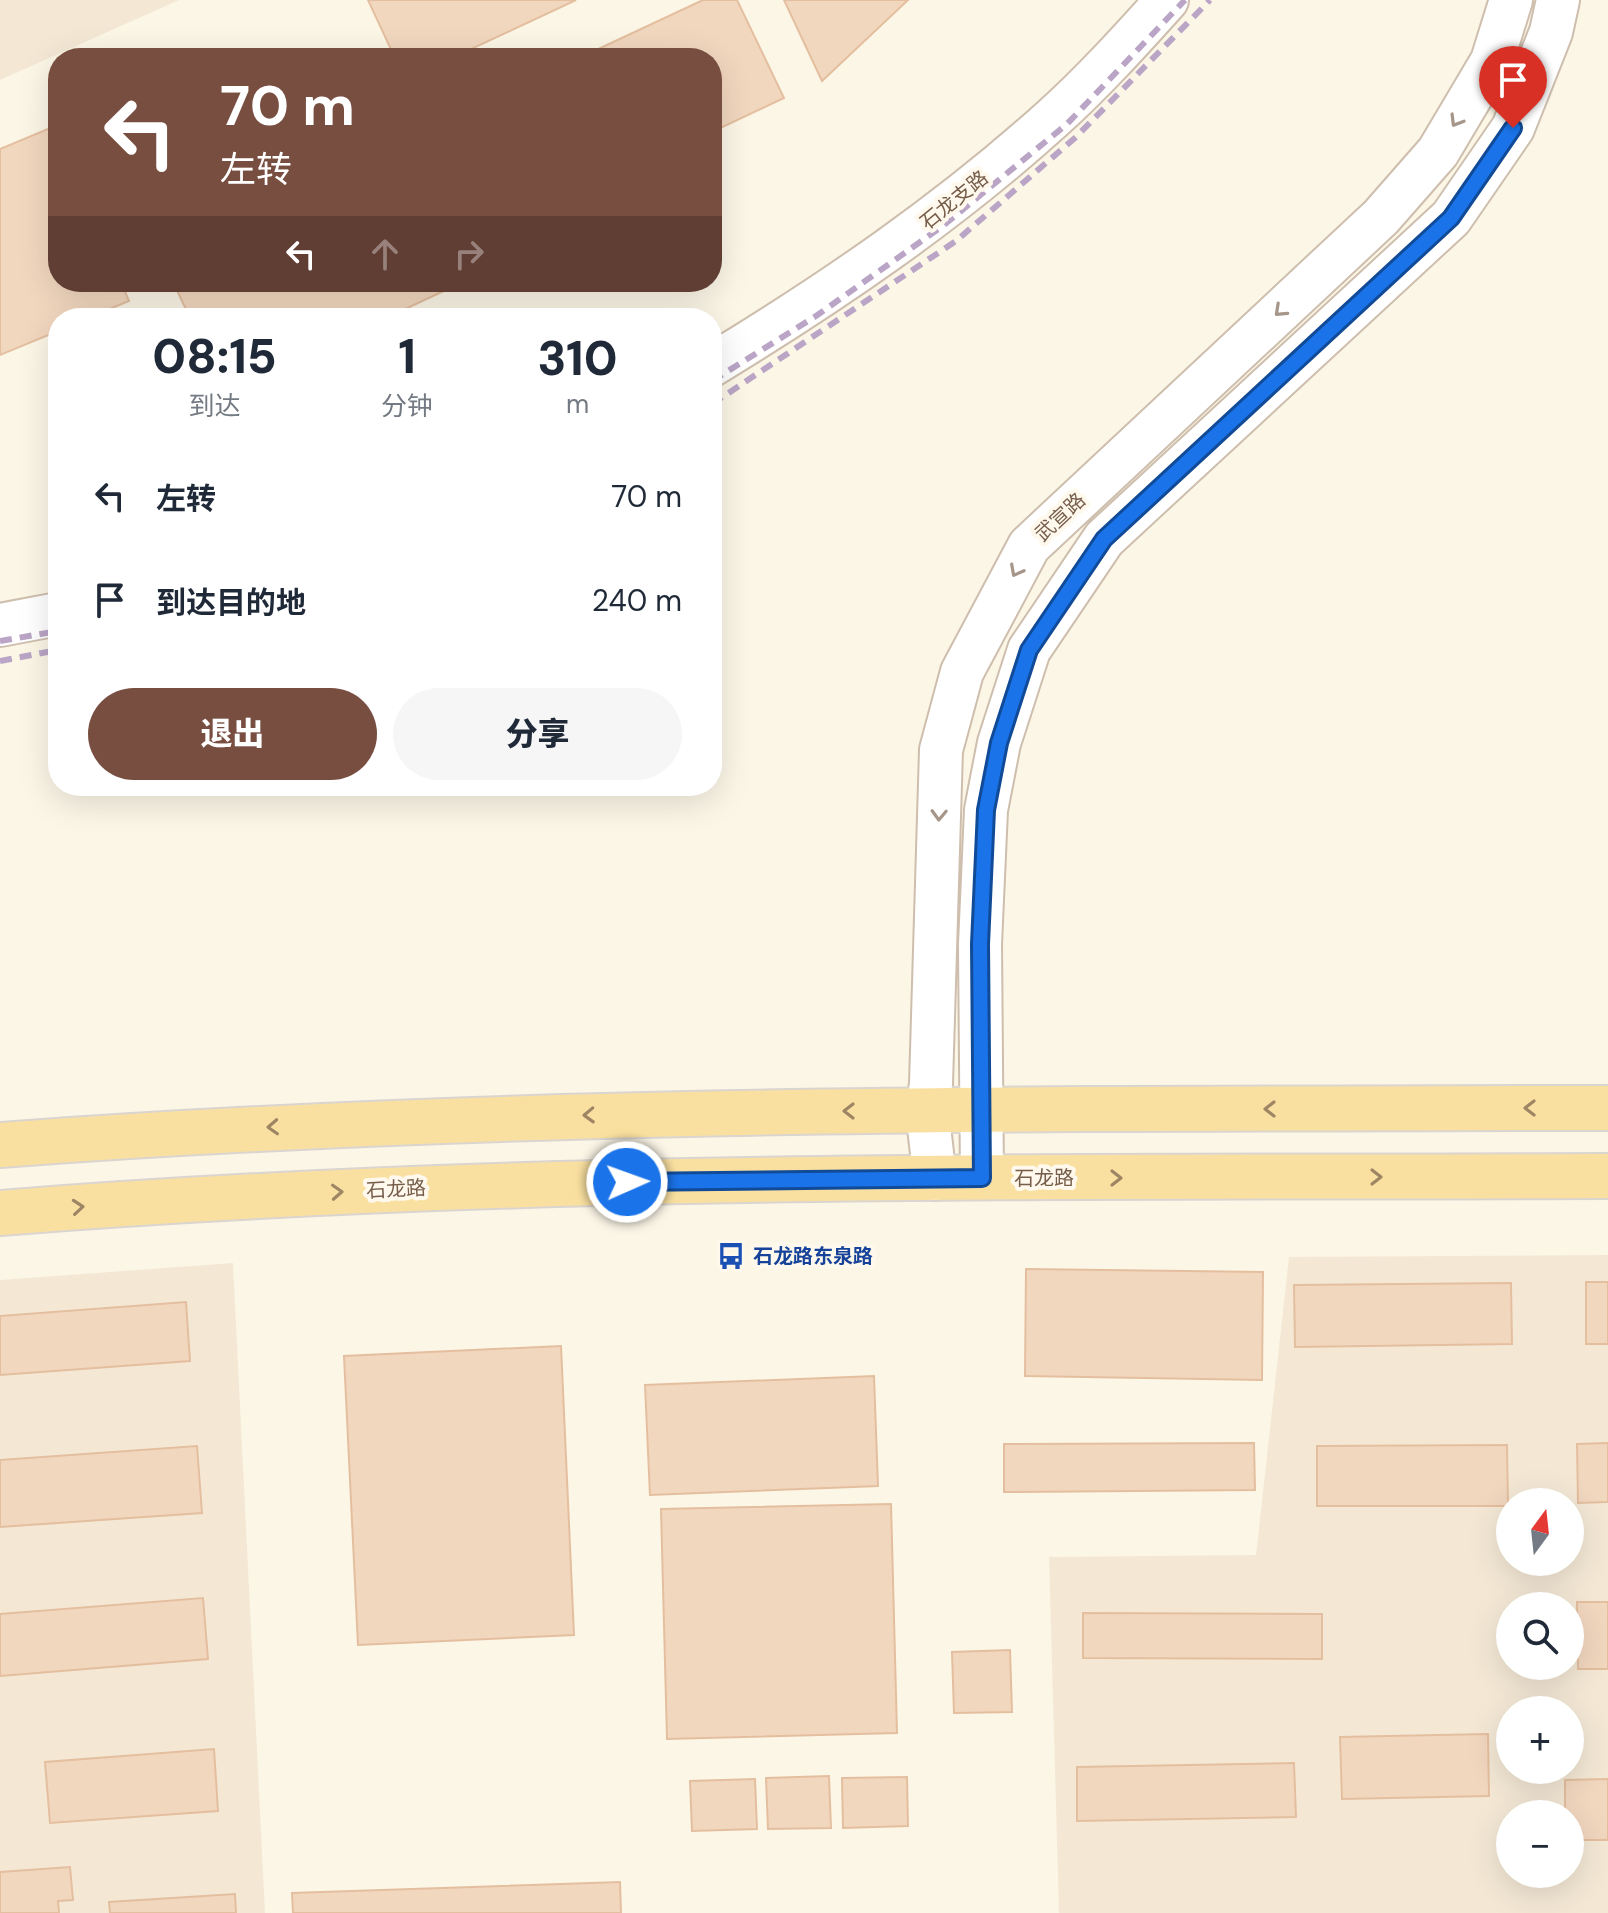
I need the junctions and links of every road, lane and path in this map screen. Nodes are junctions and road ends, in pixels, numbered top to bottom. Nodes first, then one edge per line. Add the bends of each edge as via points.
1 (1167, 0) edge
2 (1511, 0) edge
3 (1558, 0) edge
4 (722, 359) edge
5 (48, 616) edge
6 (0, 625) edge
7 (1608, 1108) edge
8 (927, 1110) junction
9 (980, 1110) junction
10 (0, 1145) edge
11 (1608, 1176) edge
12 (982, 1178) junction
13 (935, 1179) junction
14 (0, 1213) edge

1 - 4 street, 石龙支路 via 1054,117 934,217 807,307
2 -> 8 street, 武宣路 via 1492,61 1438,152 1381,217 1029,546 962,672 941,750
3 - 9 street via 1551,32 1513,128 1451,218 1104,539 1029,650 999,743 986,810
5 - 6 street
7 -> 9 main road
8 - 9 main road
8 -> 10 main road via 435,1120
8 - 13 street, 武宣路
9 - 12 street
12 -> 11 main road, 石龙路
12 - 13 main road, 石龙路
14 -> 13 main road, 石龙路 via 445,1187

